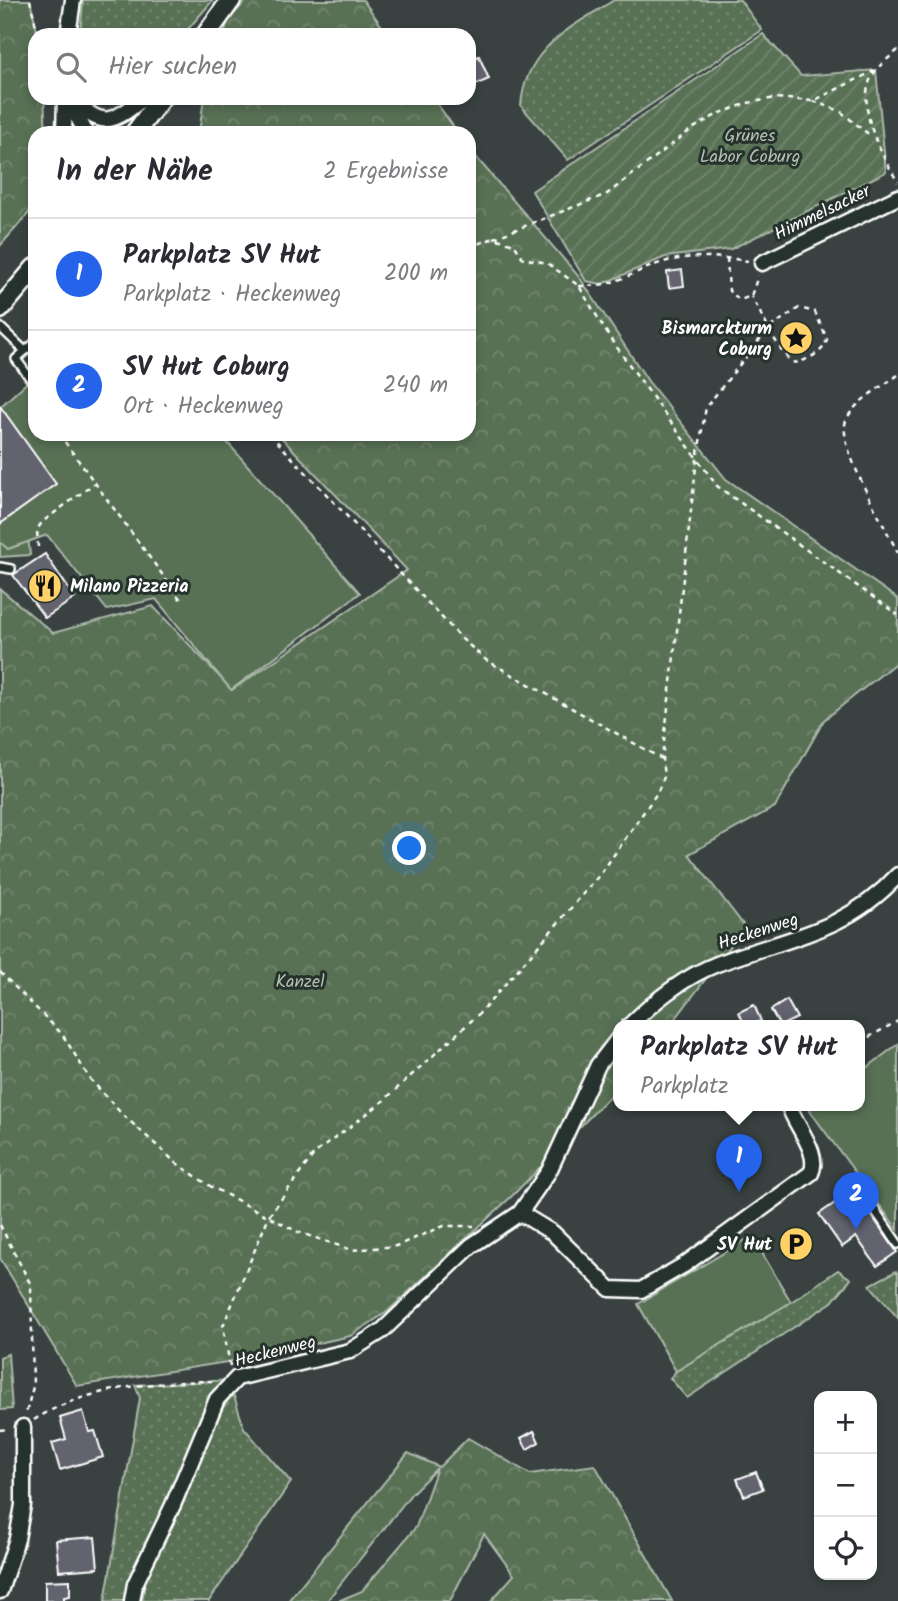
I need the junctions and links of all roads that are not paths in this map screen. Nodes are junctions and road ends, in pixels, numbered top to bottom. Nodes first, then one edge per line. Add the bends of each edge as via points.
1 (74, 0) edge
2 (231, 0) edge
3 (69, 28) edge
4 (211, 28) edge
5 (67, 105) edge
6 (72, 105) edge
7 (76, 105) edge
8 (132, 105) edge
9 (156, 105) edge
10 (64, 126) edge
11 (82, 126) edge
12 (140, 126) edge
13 (898, 197) edge
14 (762, 263) road end
15 (28, 276) edge
16 (0, 309) edge
17 (0, 327) edge
18 (28, 348) edge
19 (25, 351) junction
20 (28, 375) edge
21 (0, 567) edge
22 (11, 569) dead end
23 (898, 875) edge
24 (636, 1020) edge
25 (613, 1046) edge
26 (791, 1111) edge
27 (855, 1181) dead end
28 (520, 1213) junction
29 (898, 1244) edge
30 (23, 1427) road end
31 (0, 1591) edge
32 (132, 1601) edge

1 - 3 street
2 - 4 street
5 - 10 street
6 - 11 street
7 - 8 street via 102,121
9 - 12 street
13 - 14 street, Himmelsacker
15 - 16 street
17 - 19 lane
18 - 19 lane
19 - 20 lane via 16,359
21 - 22 lane
23 - 24 street, Heckenweg via 872,902 834,925 716,964 680,983
25 - 28 street, Heckenweg via 598,1065 549,1171
26 - 28 street via 812,1152 811,1173 684,1265 641,1290 610,1289 553,1233
27 - 29 lane
28 - 32 street, Heckenweg via 471,1246 382,1331 349,1351 233,1380 217,1399 135,1584
30 - 31 street via 23,1505

